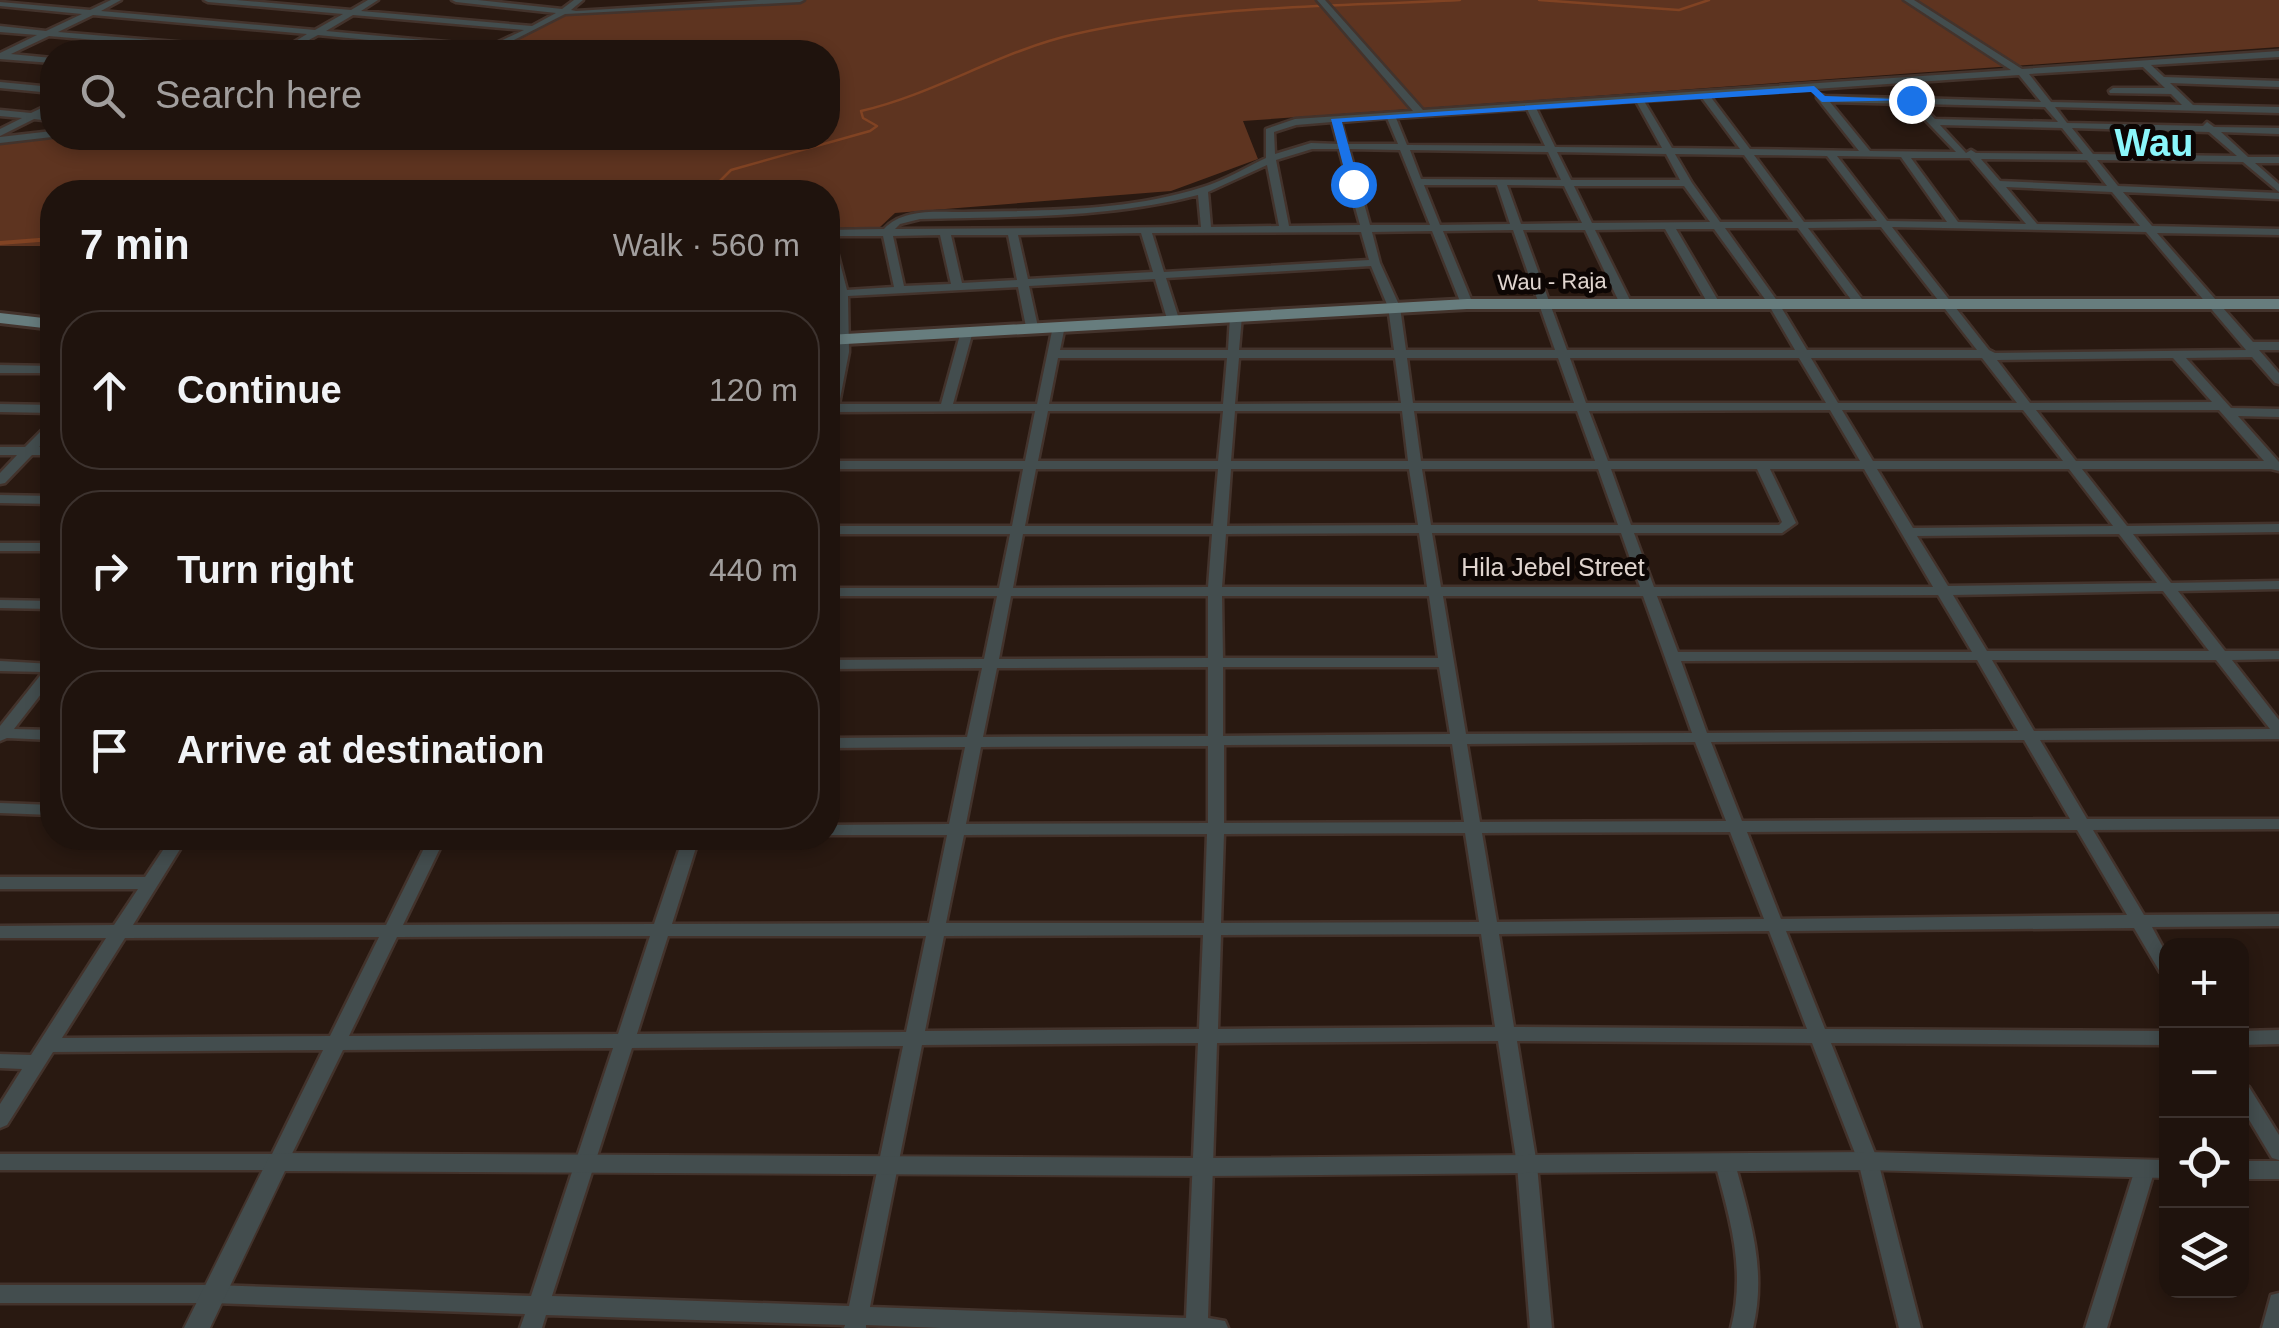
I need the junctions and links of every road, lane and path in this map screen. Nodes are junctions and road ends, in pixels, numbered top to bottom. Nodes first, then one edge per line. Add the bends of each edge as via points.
1 (117, 0) edge
2 (208, 0) edge
3 (374, 0) edge
4 (456, 0) edge
5 (579, 0) edge
6 (800, 0) edge
7 (1908, 0) edge
8 (761, 1) edge
9 (254, 2) edge
10 (489, 3) junction
11 (0, 4) edge
12 (1325, 5) edge
13 (565, 10) junction
14 (354, 12) junction
15 (91, 13) junction
16 (459, 22) junction
17 (210, 24) junction
18 (532, 28) junction
19 (0, 29) edge
20 (49, 33) junction
21 (316, 34) junction
22 (129, 40) edge
23 (182, 40) edge
24 (305, 40) edge
25 (398, 40) edge
26 (429, 40) edge
27 (507, 40) edge
28 (2279, 54) edge
29 (0, 56) edge
30 (2266, 56) junction
31 (40, 60) edge
32 (2146, 65) junction
33 (2279, 66) edge
34 (2024, 74) junction
35 (2164, 80) junction
36 (1894, 83) junction
37 (2279, 84) edge
38 (0, 85) edge
39 (40, 89) edge
40 (1814, 89) junction
41 (2113, 90) dead end
42 (2174, 91) junction
43 (1705, 96) junction
44 (1822, 99) junction
45 (1911, 100) junction
46 (1640, 101) junction
47 (2048, 104) junction
48 (2190, 107) junction
49 (1530, 108) junction
50 (2279, 110) edge
51 (40, 112) edge
52 (0, 113) edge
53 (1420, 114) junction
54 (32, 116) junction
55 (1391, 116) junction
56 (40, 117) edge
57 (1336, 119) junction
58 (1932, 122) junction
59 (2066, 125) junction
60 (2211, 129) junction
61 (2279, 131) edge
62 (40, 134) edge
63 (0, 136) edge
64 (1341, 146) junction
65 (1403, 146) junction
66 (1554, 149) junction
67 (1668, 152) junction
68 (1748, 153) junction
69 (1828, 153) junction
70 (1866, 153) junction
71 (1903, 153) junction
72 (1966, 153) junction
73 (2087, 156) junction
74 (1271, 159) junction
75 (2242, 159) junction
76 (2279, 160) edge
77 (1500, 181) junction
78 (1420, 182) junction
79 (1568, 182) junction
80 (1687, 183) junction
81 (1996, 184) junction
82 (2114, 188) junction
83 (1203, 190) junction
84 (2279, 192) edge
85 (1718, 224) junction
86 (1800, 224) junction
87 (1885, 224) junction
88 (1588, 225) junction
89 (1668, 225) junction
90 (1366, 226) junction
91 (1434, 226) junction
92 (1515, 226) junction
93 (1954, 226) junction
94 (1284, 227) junction
95 (1206, 228) junction
96 (2035, 228) junction
97 (1145, 229) junction
98 (2148, 230) junction
99 (1012, 231) junction
100 (886, 232) junction
101 (945, 232) junction
102 (2273, 232) edge
103 (840, 234) edge
104 (2279, 244) edge
105 (1375, 262) junction
106 (1158, 275) junction
107 (840, 279) edge
108 (1023, 284) junction
109 (957, 287) junction
110 (900, 290) junction
111 (840, 294) edge
112 (844, 294) junction
113 (1625, 302) junction
114 (1714, 302) junction
115 (1772, 302) junction
116 (1542, 303) junction
117 (1859, 303) junction
118 (1467, 304) junction
119 (1950, 304) junction
120 (2217, 304) junction
121 (2279, 304) edge
122 (1394, 307) junction
123 (1236, 316) junction
124 (0, 318) edge
125 (1173, 320) junction
126 (40, 323) edge
127 (1059, 326) junction
128 (1032, 327) junction
129 (967, 331) junction
130 (840, 339) edge
131 (847, 339) junction
132 (2279, 346) edge
133 (2255, 350) junction
134 (1055, 354) junction
135 (1231, 354) junction
136 (1401, 354) junction
137 (1561, 354) junction
138 (1803, 354) junction
139 (2178, 354) junction
140 (1991, 356) junction
141 (840, 368) edge
142 (0, 369) edge
143 (40, 370) edge
144 (2279, 380) edge
145 (1408, 405) junction
146 (1228, 406) junction
147 (1580, 406) junction
148 (1044, 407) junction
149 (0, 408) edge
150 (946, 408) junction
151 (1834, 408) junction
152 (2032, 408) junction
153 (40, 409) edge
154 (2224, 409) junction
155 (840, 413) edge
156 (2279, 413) edge
157 (40, 438) edge
158 (0, 451) edge
159 (28, 451) junction
160 (40, 452) edge
161 (1224, 464) junction
162 (1416, 464) junction
163 (840, 465) edge
164 (1032, 465) junction
165 (1601, 465) junction
166 (1762, 466) junction
167 (1870, 466) junction
168 (2077, 467) junction
169 (2277, 467) edge
170 (0, 480) edge
171 (0, 500) edge
172 (40, 500) edge
173 (1425, 528) junction
174 (1625, 528) junction
175 (2124, 528) junction
176 (2279, 528) edge
177 (1219, 529) junction
178 (840, 530) edge
179 (1019, 530) junction
180 (1909, 532) junction
181 (0, 546) edge
182 (40, 548) edge
183 (2279, 586) edge
184 (2172, 588) junction
185 (1435, 589) junction
186 (1215, 590) junction
187 (1648, 590) junction
188 (1944, 590) junction
189 (1007, 591) junction
190 (840, 592) edge
191 (0, 604) edge
192 (40, 606) edge
193 (2279, 655) edge
194 (1983, 656) junction
195 (2223, 656) junction
196 (1672, 657) junction
197 (1216, 661) junction
198 (992, 662) junction
199 (1448, 662) junction
200 (840, 664) edge
201 (0, 666) edge
202 (40, 669) edge
203 (40, 685) edge
204 (2279, 732) edge
205 (1, 734) edge
206 (40, 735) edge
207 (1701, 736) junction
208 (2031, 737) junction
209 (1462, 738) junction
210 (1216, 741) junction
211 (840, 742) edge
212 (976, 742) junction
213 (0, 808) edge
214 (40, 810) edge
215 (2279, 824) edge
216 (1475, 825) junction
217 (1739, 825) junction
218 (2083, 826) junction
219 (1216, 827) junction
220 (958, 829) junction
221 (840, 830) edge
222 (172, 850) edge
223 (432, 850) edge
224 (687, 850) edge
225 (0, 883) edge
226 (151, 883) junction
227 (2279, 920) edge
228 (2140, 921) junction
229 (1778, 924) junction
230 (1490, 928) junction
231 (1212, 929) junction
232 (938, 930) junction
233 (660, 931) junction
234 (0, 932) edge
235 (391, 932) junction
236 (118, 934) junction
237 (2159, 955) edge
238 (1506, 1034) junction
239 (1208, 1036) junction
240 (1820, 1036) junction
241 (2279, 1037) edge
242 (916, 1038) junction
243 (2159, 1038) edge
244 (2249, 1038) edge
245 (624, 1041) junction
246 (336, 1043) junction
247 (42, 1053) junction
248 (0, 1061) edge
249 (2249, 1103) edge
250 (0, 1120) edge
251 (2279, 1152) edge
252 (0, 1162) edge
253 (278, 1162) junction
254 (582, 1162) junction
255 (1868, 1162) junction
256 (1724, 1163) junction
257 (889, 1165) junction
258 (1527, 1166) junction
259 (1205, 1167) junction
260 (2156, 1169) edge
261 (2249, 1170) edge
262 (2279, 1170) edge
263 (0, 1294) edge
264 (213, 1294) junction
265 (2279, 1302) edge
266 (538, 1305) junction
267 (703, 1319) edge
268 (856, 1322) edge
269 (1005, 1323) edge
270 (196, 1328) edge
271 (531, 1328) edge
272 (1197, 1328) edge
273 (1217, 1328) edge
274 (1541, 1328) edge
275 (1742, 1328) edge
276 (1910, 1328) edge
277 (2096, 1328) edge
278 (2274, 1328) edge

1 - 15 street
2 - 9 street
3 - 14 street
4 - 10 street
5 - 13 street
6 - 8 street
7 - 34 street
8 - 13 street
9 - 14 street
9 - 17 street
10 - 13 street
10 - 16 street
11 - 15 street
12 - 53 street
13 - 18 street
14 - 16 street
14 - 21 street
15 - 17 street
15 - 20 street
16 - 18 street
16 - 26 street
17 - 21 street
17 - 23 street
18 - 27 street
19 - 20 street
20 - 22 street
20 - 29 street
21 - 24 street
21 - 25 street
28 - 30 street
29 - 31 street
30 - 32 street
30 - 33 street
32 - 34 street
32 - 35 street
34 - 36 street
34 - 47 street
35 - 37 street
35 - 42 street
36 - 40 street
36 - 45 street
38 - 39 street
40 - 43 street
40 - 44 street
41 - 42 street
42 - 48 street
43 - 46 street
43 - 68 street
44 - 45 street
44 - 70 street
45 - 47 street
45 - 58 street
46 - 49 street
46 - 67 street
47 - 48 street
47 - 59 street
48 - 50 street
48 - 60 street
49 - 53 street
49 - 66 street
51 - 54 street
52 - 54 street
53 - 55 street
54 - 56 street
54 - 63 street
55 - 57 street
55 - 65 street
57 - 64 street
57 - 74 street via 1272,127
58 - 59 street
58 - 72 street
59 - 60 street
59 - 73 street
60 - 61 street
60 - 75 street
62 - 63 street
64 - 65 street
64 - 74 street via 1294,149
64 - 90 street
65 - 66 street
65 - 78 street
66 - 67 street
66 - 79 street
67 - 68 street
67 - 80 street
68 - 69 street
68 - 86 street
69 - 70 street
69 - 87 street
70 - 71 street
71 - 72 street
71 - 93 street
72 - 73 street
72 - 81 street
73 - 75 street
73 - 82 street
74 - 83 street
74 - 94 street
75 - 76 street
75 - 84 street
77 - 78 street
77 - 79 street
77 - 92 street
78 - 91 street
79 - 80 street
79 - 88 street
80 - 85 street
81 - 82 street
81 - 96 street
82 - 84 street
82 - 98 street
83 - 95 street
83 - 100 street via 1090,210 920,216
85 - 86 street
85 - 89 street
85 - 115 street
86 - 87 street
86 - 117 street
87 - 93 street
87 - 119 street
88 - 89 street
88 - 92 street
88 - 113 street
89 - 114 street
90 - 91 street
90 - 94 street
90 - 105 street
91 - 92 street
91 - 118 street
92 - 116 street
93 - 96 street
94 - 95 street
95 - 97 street
96 - 98 street
97 - 99 street
97 - 106 street
98 - 102 street
98 - 120 street
99 - 101 street
99 - 108 street
100 - 101 street
100 - 103 street
100 - 110 street
101 - 109 street
102 - 104 street
105 - 106 street
105 - 122 street
106 - 108 street
106 - 125 street
107 - 112 street
108 - 109 street
108 - 128 street
109 - 110 street
110 - 112 street
111 - 112 street
112 - 131 street
113 - 114 main road, Wau - Raja
113 - 116 main road, Wau - Raja
114 - 115 main road, Wau - Raja
115 - 117 main road, Wau - Raja
115 - 138 street
116 - 118 main road, Wau - Raja
116 - 137 street
117 - 119 main road, Wau - Raja
118 - 122 main road, Wau - Raja
119 - 120 main road, Wau - Raja
119 - 140 street
120 - 121 main road, Wau - Raja
120 - 133 street
122 - 123 main road, Wau - Raja
122 - 136 street
123 - 125 main road, Wau - Raja
123 - 135 street
124 - 126 main road
125 - 127 main road, Wau - Raja
127 - 128 main road, Wau - Raja
127 - 134 street
128 - 129 main road, Wau - Raja
129 - 131 main road, Wau - Raja
129 - 150 street
130 - 131 main road, Wau - Raja
131 - 141 street
132 - 133 street
133 - 139 street
133 - 144 street
134 - 135 street
134 - 148 street
135 - 136 street
135 - 146 street
136 - 137 street
136 - 145 street
137 - 138 street
137 - 147 street
138 - 140 street
138 - 151 street
139 - 140 street
139 - 154 street
140 - 152 street
142 - 143 street
145 - 146 street
145 - 147 street
145 - 162 street
146 - 148 street
146 - 161 street
147 - 151 street
147 - 165 street
148 - 150 street
148 - 164 street
149 - 153 street
150 - 155 street
151 - 152 street
151 - 167 street
152 - 154 street
152 - 168 street
154 - 156 street
154 - 169 street
157 - 159 street
158 - 159 street
159 - 160 street
159 - 170 street
161 - 162 street
161 - 164 street
161 - 177 street
162 - 165 street
162 - 173 street
163 - 164 street
164 - 179 street
165 - 166 street
165 - 174 street
166 - 167 street
166 - 174 street via 1788,527
167 - 168 street
167 - 180 street
168 - 169 street
168 - 175 street
171 - 172 street
173 - 174 street
173 - 177 street
173 - 185 street
174 - 187 street
175 - 176 street
175 - 180 street
175 - 184 street
177 - 179 street
177 - 186 street
178 - 179 street
179 - 189 street
180 - 188 street
181 - 182 street
183 - 184 street, Hila Jebel Street
184 - 188 street, Hila Jebel Street
184 - 195 street
185 - 186 street, Hila Jebel Street
185 - 187 street, Hila Jebel Street
185 - 199 street
186 - 189 street, Hila Jebel Street
186 - 197 street
187 - 188 street, Hila Jebel Street
187 - 196 street
188 - 194 street
189 - 190 street, Hila Jebel Street
189 - 198 street
191 - 192 street
193 - 195 street
194 - 195 street
194 - 196 street
194 - 208 street
195 - 204 street
196 - 207 street
197 - 198 street
197 - 199 street
197 - 210 street
198 - 200 street
198 - 212 street
199 - 209 street
201 - 202 street
203 - 205 street
204 - 208 street
205 - 206 street
207 - 208 street
207 - 209 street
207 - 217 street
208 - 218 street
209 - 210 street
209 - 216 street
210 - 212 street
210 - 219 street
211 - 212 street
212 - 220 street
213 - 214 street
215 - 218 street
216 - 217 street
216 - 219 street
216 - 230 street
217 - 218 street
217 - 229 street
218 - 228 street
219 - 220 street
219 - 231 street
220 - 221 street
220 - 232 street
222 - 226 street
223 - 235 street
224 - 233 street
225 - 226 street
226 - 236 street
227 - 228 street
228 - 229 street
228 - 237 street
229 - 230 street
229 - 240 street
230 - 231 street
230 - 238 street
231 - 232 street
231 - 239 street
232 - 233 street
232 - 242 street
233 - 235 street
233 - 245 street
234 - 236 street
235 - 236 street
235 - 246 street
236 - 247 street
238 - 239 street
238 - 240 street
238 - 258 street
239 - 242 street
239 - 259 street
240 - 243 street
240 - 255 street
241 - 244 street
242 - 245 street
242 - 257 street
245 - 246 street
245 - 254 street
246 - 247 street
246 - 253 street
247 - 248 street
247 - 250 street
249 - 251 street
252 - 253 street
253 - 254 street
253 - 264 street
254 - 257 street
254 - 266 street
255 - 256 street
255 - 260 street
255 - 276 street
256 - 258 street
256 - 275 street via 1750,1259 1752,1286
257 - 259 street
257 - 268 street
258 - 259 street
258 - 274 street
259 - 272 street
260 - 277 street
261 - 262 street
263 - 264 street
264 - 266 street
264 - 270 street
265 - 278 street
266 - 267 street
266 - 271 street
267 - 268 street
268 - 269 street
269 - 272 street
272 - 273 street

